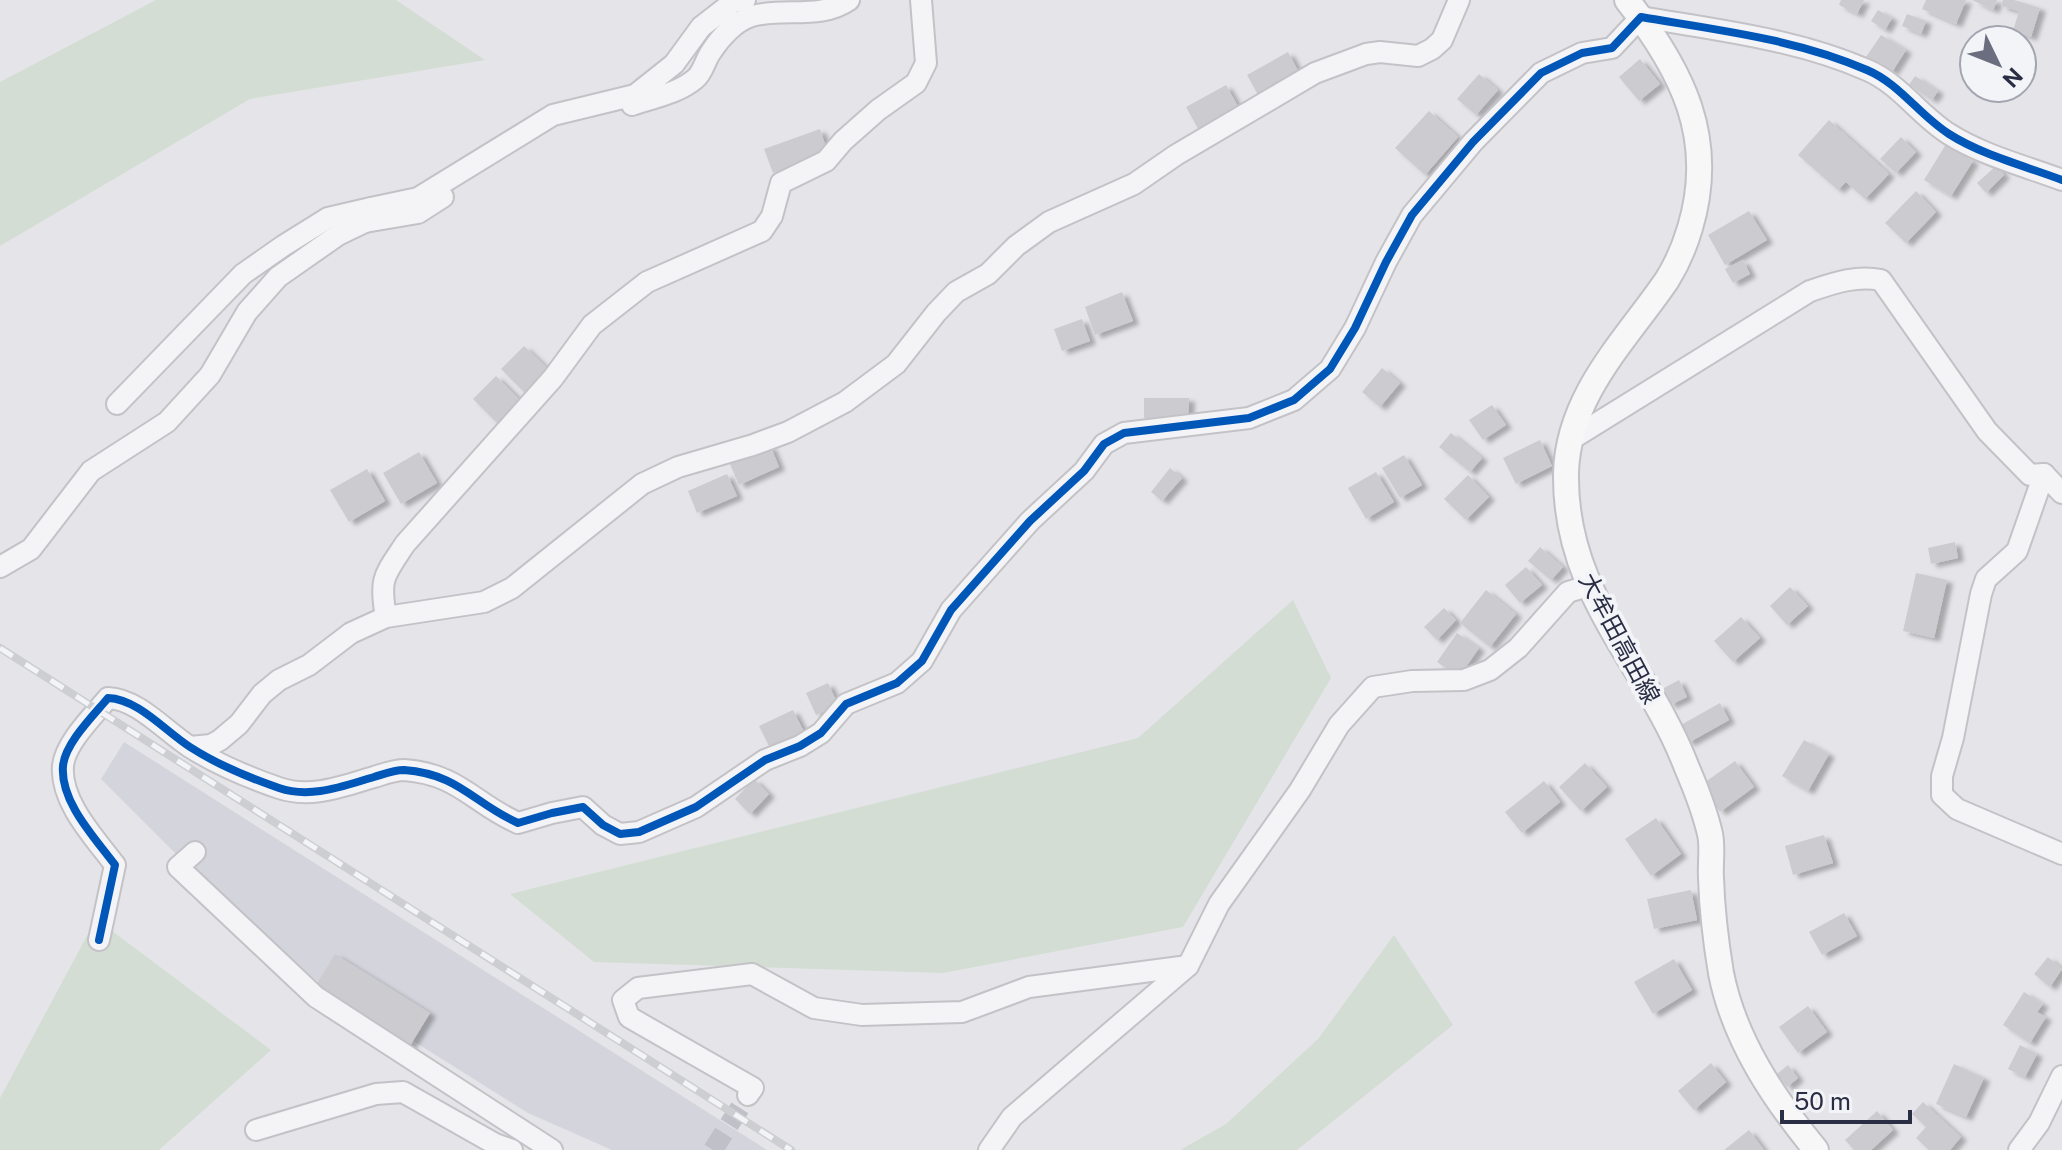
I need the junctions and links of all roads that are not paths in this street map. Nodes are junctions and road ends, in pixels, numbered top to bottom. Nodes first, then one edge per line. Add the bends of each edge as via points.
1 (745, 0) edge
2 (849, 0) edge
3 (921, 0) edge
4 (1459, 0) edge
5 (1634, 9) edge
6 (2062, 180) edge
7 (368, 215) junction
8 (117, 404) dead end
9 (1570, 440) junction
10 (2044, 474) junction
11 (2062, 493) edge
12 (0, 567) edge
13 (1588, 586) junction
14 (386, 617) junction
15 (190, 747) junction
16 (195, 852) dead end
17 (2062, 854) edge
18 (99, 940) dead end
19 (1188, 966) junction
20 (2062, 1076) edge
21 (748, 1095) dead end
22 (256, 1130) dead end
23 (512, 1150) edge
24 (552, 1150) edge
25 (989, 1150) edge
26 (1816, 1150) edge
27 (2019, 1150) edge

1 - 7 street via 733,2 701,27 674,64 635,95 553,115 418,198
2 - 7 street via 824,12 751,16 728,30 698,78 678,89 557,126 418,213
3 - 14 street via 926,63 916,83 878,110 826,161 781,183 762,231 647,282 592,325 553,378 405,544 381,589
4 - 14 street via 1442,40 1432,49 1418,56 1366,54 1315,73 1134,184 1049,222 988,274 956,292 896,364 845,402 788,432 642,484 512,588 484,602
5 - 6 street via 1822,53 1869,70 1892,83 1948,133
5 - 9 main road, 大牟田高田線 via 1669,60 1690,106 1701,172 1686,242 1669,277 1599,371
5 - 15 street via 1612,48 1582,53 1541,73 1473,142 1412,215 1330,369 1294,400 1249,418 1124,433 1104,444 951,610 922,661 897,683 846,704 821,733 765,760 696,807 639,832 620,834 583,807 518,823 460,785 430,773 399,770 309,794 233,772
7 - 8 street via 328,218 243,274
7 - 12 street via 278,277 247,312 210,375 167,422 91,471 31,549
9 - 10 street via 1810,291 1866,277 1881,280 1987,431 2030,475
9 - 13 main road, 大牟田高田線 via 1569,507 1577,558
10 - 11 street
10 - 17 street via 2017,551 1986,579 1981,594 1942,795 1957,809
13 - 19 street via 1568,592 1518,648 1490,670 1464,680 1373,687 1339,725 1219,904
13 - 26 main road, 大牟田高田線 via 1669,728 1711,836 1721,973 1733,1015 1764,1079
14 - 15 street via 279,680 220,740
15 - 18 street via 122,698 108,698 78,733 63,765 67,794 115,865
16 - 24 street via 178,867 316,997
19 - 21 street via 1029,987 962,1012 862,1015 814,1008 752,974 638,988 623,1000 629,1017 753,1088
19 - 25 street via 1012,1117
20 - 27 street
22 - 23 street via 376,1094 403,1092

